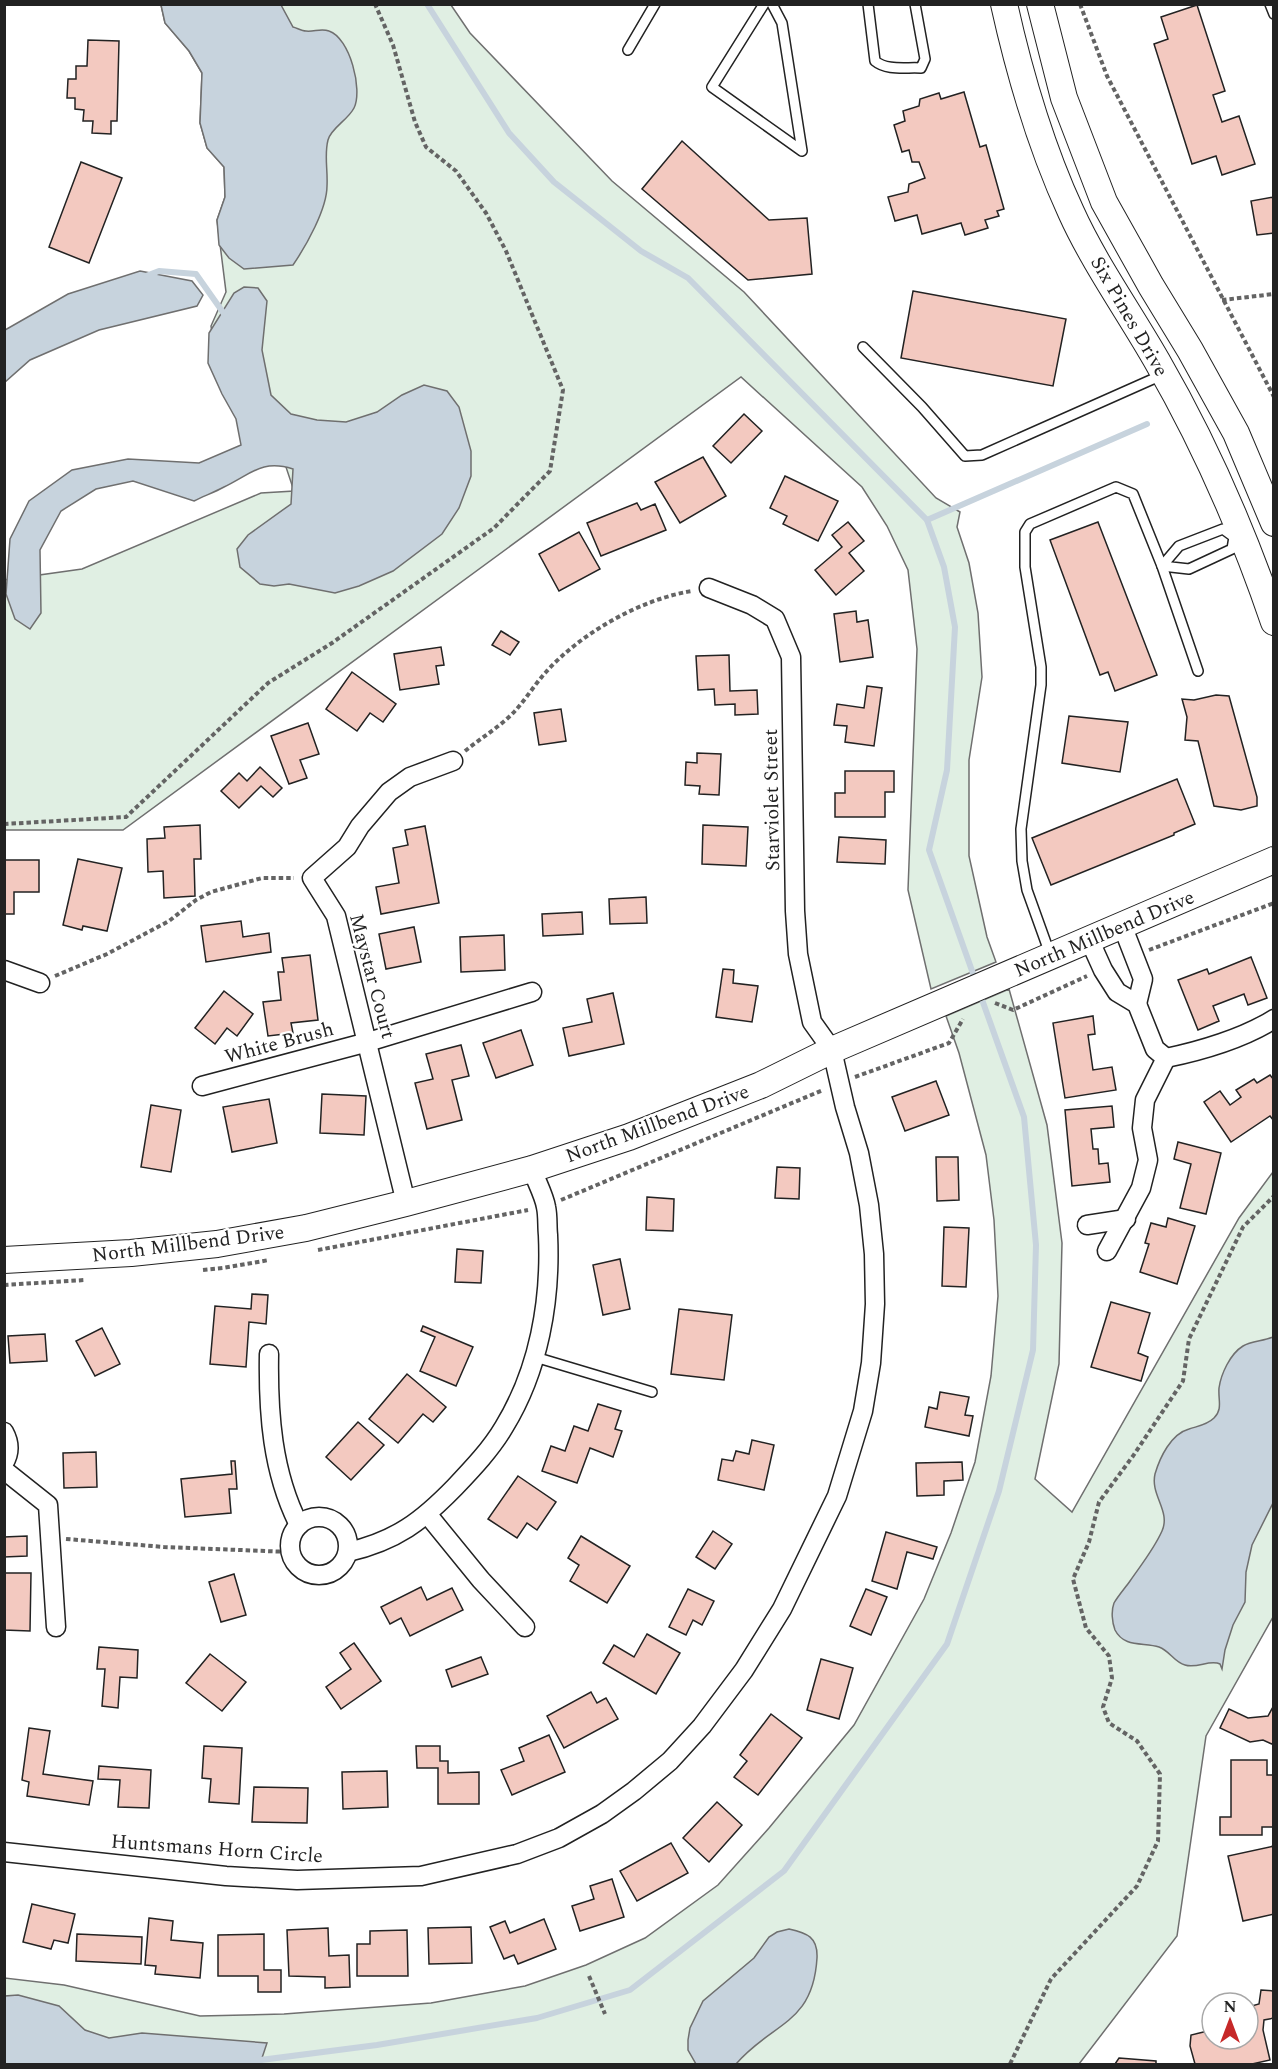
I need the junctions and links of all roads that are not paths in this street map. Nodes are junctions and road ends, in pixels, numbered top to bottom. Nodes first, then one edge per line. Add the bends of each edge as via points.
1 (655, 4) edge
2 (764, 4) edge
3 (772, 4) edge
4 (868, 4) edge
5 (915, 4) edge
6 (1004, 4) edge
7 (1040, 4) edge
8 (1270, 4) edge
9 (1274, 14) edge
10 (628, 50) dead end
11 (863, 347) dead end
12 (1164, 374) junction
13 (1273, 521) edge
14 (1237, 536) junction
15 (1162, 566) junction
16 (709, 588) road end
17 (1274, 622) edge
18 (1198, 671) dead end
19 (453, 761) road end
20 (1274, 860) edge
21 (1122, 925) junction
22 (1089, 939) junction
23 (1051, 956) junction
24 (4, 969) edge
25 (40, 983) road end
26 (532, 992) dead end
27 (1137, 1004) junction
28 (1274, 1019) edge
29 (368, 1042) junction
30 (832, 1050) junction
31 (1166, 1058) junction
32 (202, 1086) dead end
33 (532, 1169) junction
34 (406, 1203) junction
35 (1126, 1219) junction
36 (1088, 1225) dead end
37 (1107, 1251) dead end
38 (4, 1260) edge
39 (269, 1354) dead end
40 (535, 1357) junction
41 (652, 1392) dead end
42 (4, 1432) edge
43 (4, 1463) edge
44 (4, 1470) edge
45 (428, 1515) junction
46 (299, 1525) junction
47 (348, 1551) junction
48 (56, 1627) dead end
49 (525, 1628) dead end
50 (4, 1852) edge

1 - 10 lane
2 - 3 lane via 712,87 802,151 782,23
4 - 5 lane via 875,61 881,66 921,68 925,59
6 - 12 street, Six Pines Drive via 1031,109 1071,213
7 - 13 street, Six Pines Drive via 1064,98 1104,202 1236,433
8 - 9 lane
11 - 12 lane via 965,456 982,455
12 - 14 street, Six Pines Drive via 1203,444
13 - 14 street
14 - 15 lane via 1232,549 1189,568
14 - 15 lane via 1223,529 1179,546
14 - 17 street, Six Pines Drive via 1257,573
15 - 18 lane
15 - 23 lane via 1133,494 1116,487 1030,524 1025,532 1025,567 1041,685 1021,828 1022,861 1027,890
16 - 30 street, Starviolet Street via 775,619 791,657 798,954 812,1022
19 - 29 street, Maystar Court via 410,777 389,792 347,847 312,878 336,916
20 - 21 street, North Millbend Drive
21 - 22 street, North Millbend Drive
21 - 27 street via 1143,979
22 - 23 street, North Millbend Drive
22 - 27 street via 1117,992
23 - 30 street, North Millbend Drive
24 - 25 street
26 - 29 street, White Brush
27 - 31 street via 1155,1049
28 - 31 street via 1189,1053
29 - 32 street, White Brush
29 - 34 street, Maystar Court
30 - 33 street, North Millbend Drive via 761,1085 629,1137
30 - 50 street, Huntsmans Horn Circle via 859,1153 874,1254 871,1363 863,1412 837,1496 782,1609 744,1670 670,1761 602,1814 559,1838 516,1854 422,1876 297,1881
31 - 35 street via 1145,1100 1142,1128 1148,1160 1141,1188
33 - 34 street, North Millbend Drive
33 - 40 street via 546,1206 549,1266 546,1309
34 - 38 street, North Millbend Drive via 306,1228 217,1244
35 - 36 street
35 - 37 street
39 - 46 street via 270,1420 284,1490
40 - 41 lane
40 - 45 street via 504,1427 480,1461
42 - 43 street via 9,1444
44 - 48 street via 48,1505
45 - 47 street via 374,1546
45 - 49 street
46 - 47 street via 316,1517 332,1520 344,1531
46 - 47 street via 293,1533 290,1552 302,1571 319,1576 329,1574 339,1568

